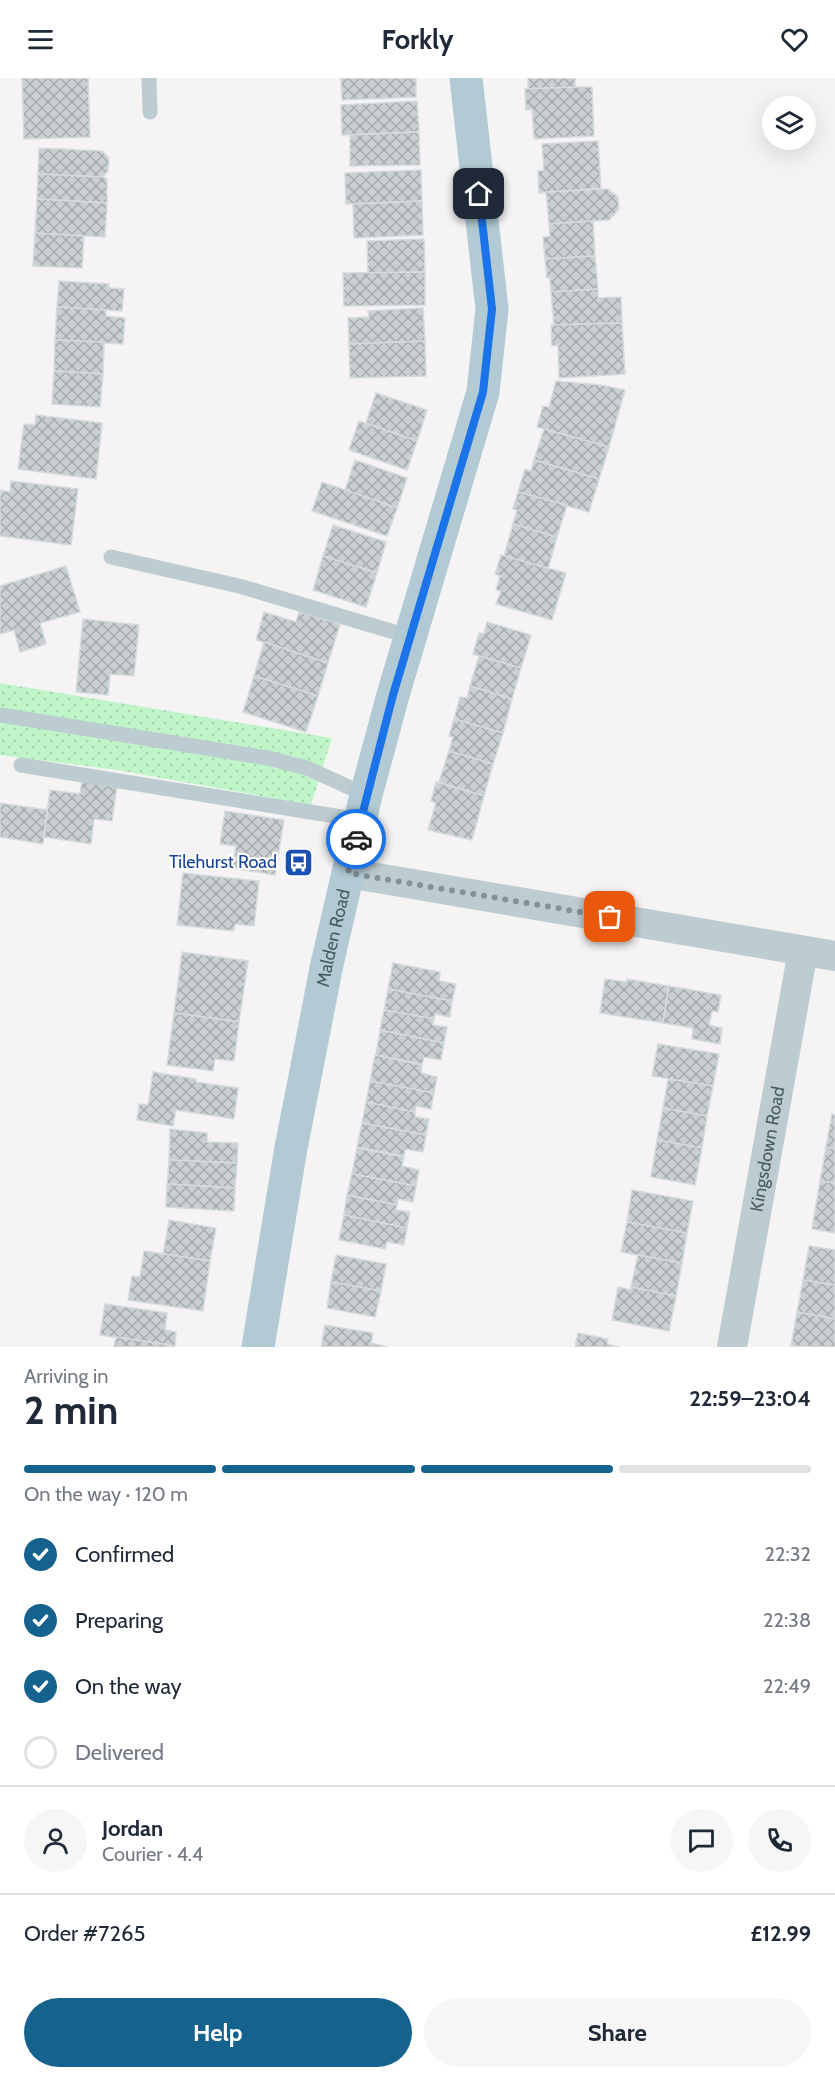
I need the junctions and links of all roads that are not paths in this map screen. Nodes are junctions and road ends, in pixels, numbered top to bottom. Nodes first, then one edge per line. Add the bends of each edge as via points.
1 (149, 78) edge
2 (466, 78) edge
3 (150, 112) dead end
4 (111, 557) dead end
5 (411, 637) junction
6 (0, 715) edge
7 (21, 765) dead end
8 (363, 807) junction
9 (348, 873) junction
10 (803, 951) junction
11 (835, 956) edge
12 (258, 1347) edge
13 (732, 1347) edge

1 - 3 lane
2 - 5 main road, Malden Road via 492,309 483,392
4 - 5 lane via 239,586
5 - 8 main road, Malden Road
6 - 8 lane via 268,758 307,768
7 - 8 lane
8 - 9 main road, Malden Road
9 - 10 street
9 - 12 main road, Malden Road via 291,1148
10 - 11 street
10 - 13 street, Kingsdown Road

